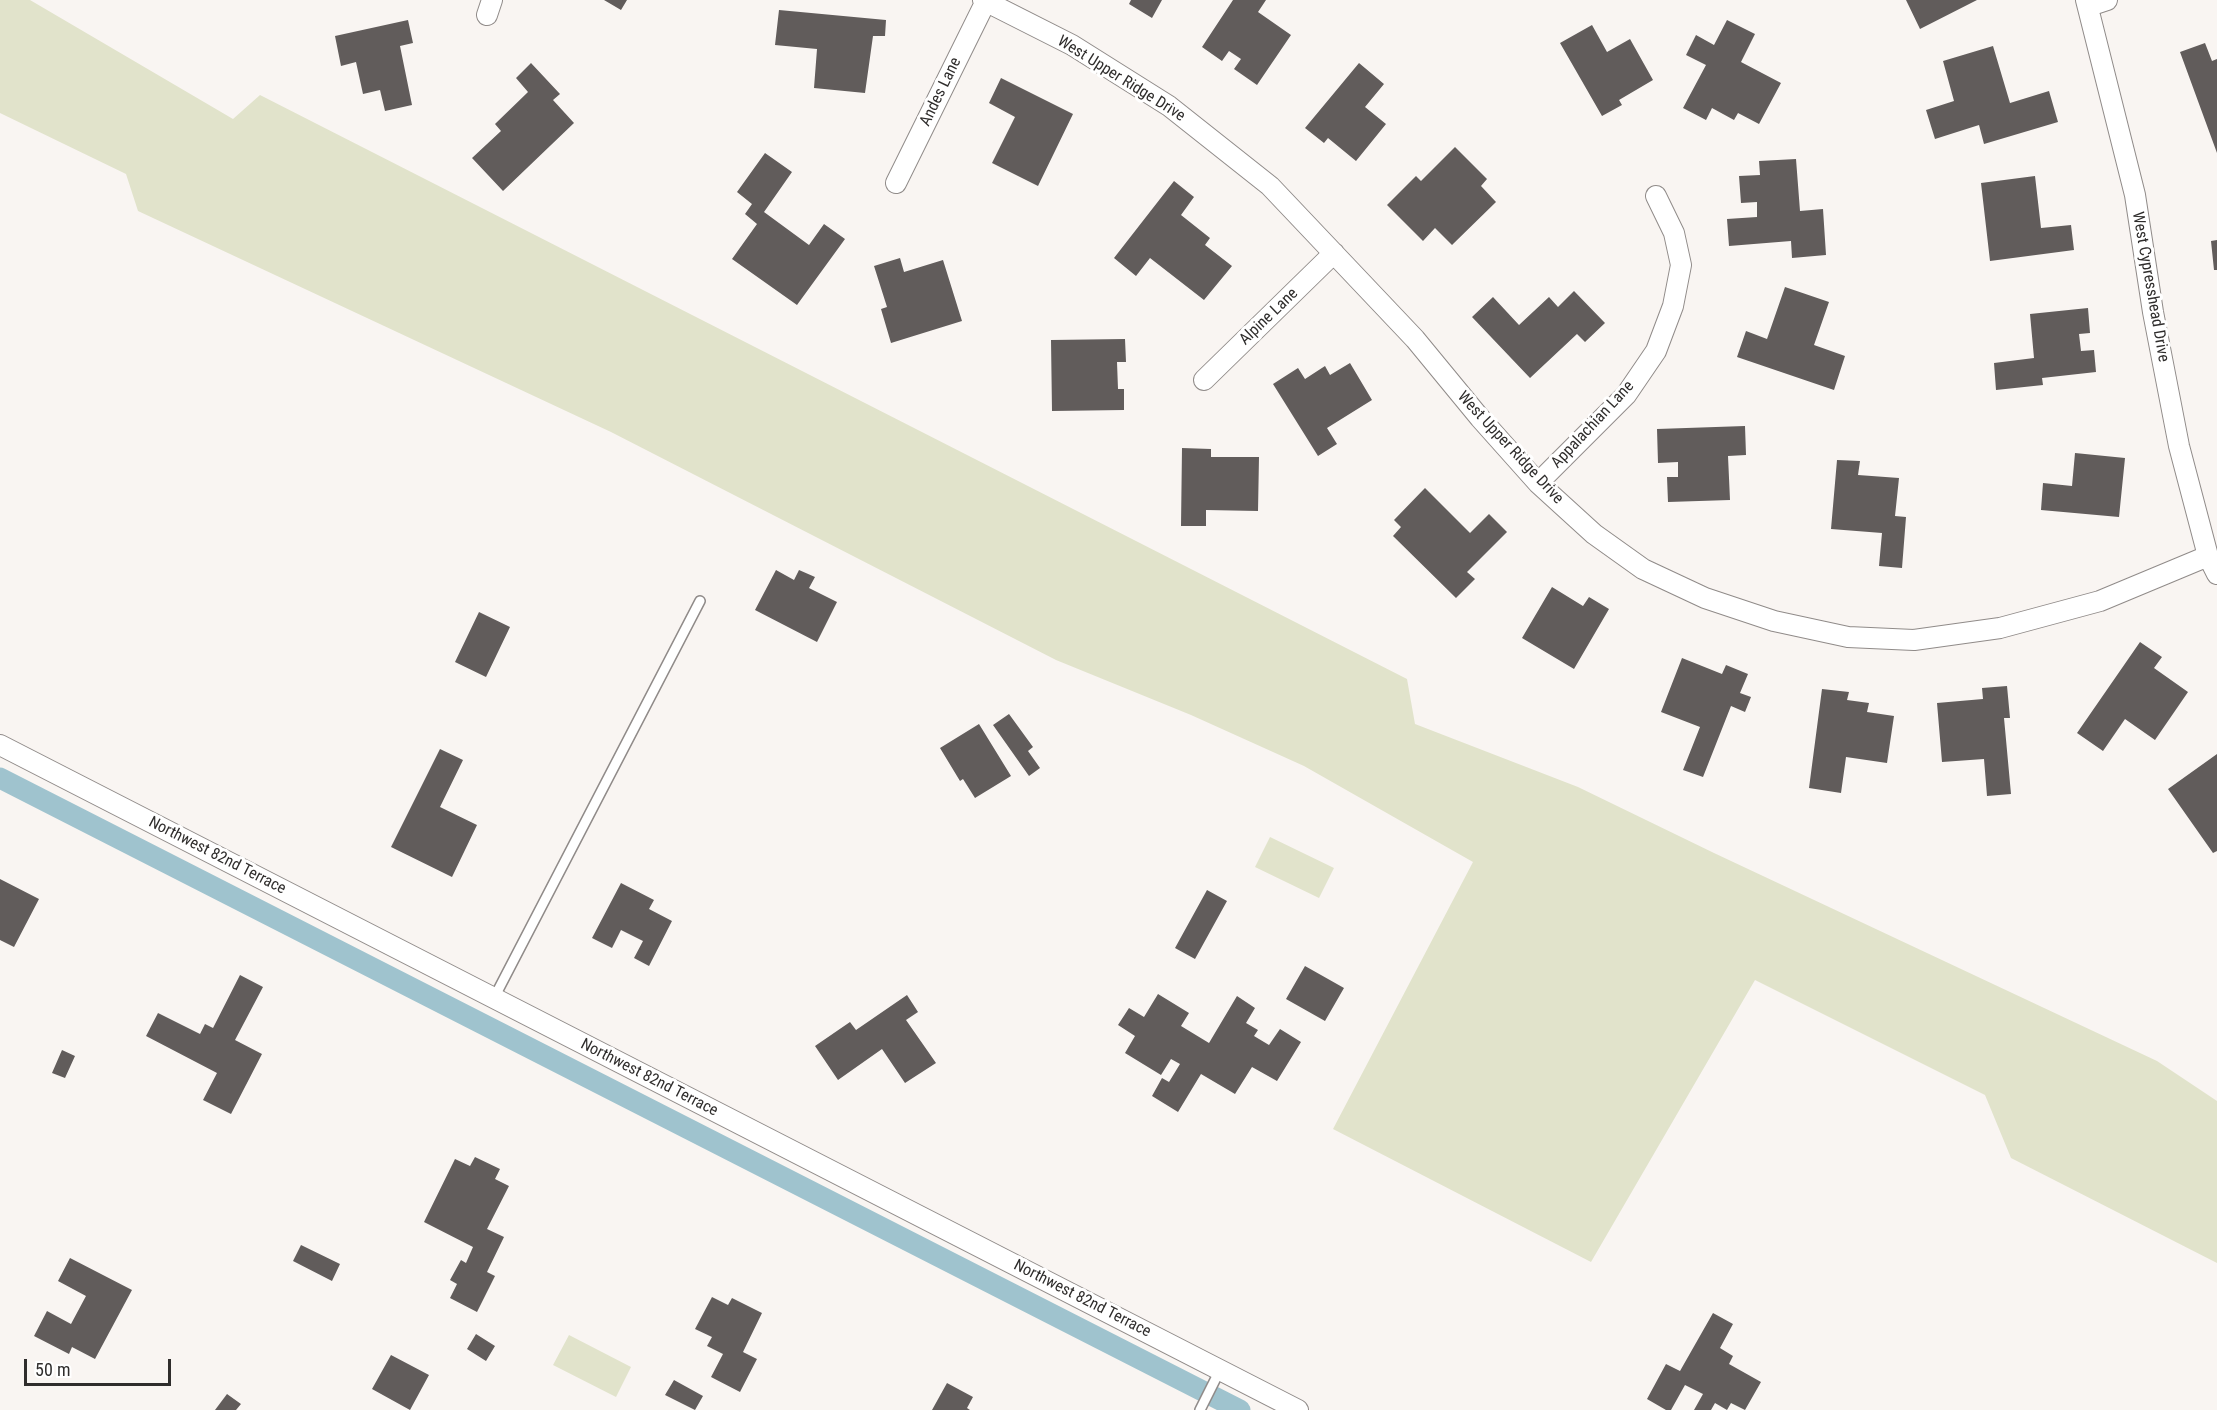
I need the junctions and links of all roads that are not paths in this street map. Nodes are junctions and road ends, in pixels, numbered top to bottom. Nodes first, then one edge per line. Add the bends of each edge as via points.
1 (985, 1) edge
2 (2094, 2) edge
3 (896, 183) dead end
4 (1656, 196) dead end
5 (1334, 253) junction
6 (1204, 380) dead end
7 (1538, 483) junction
8 (2208, 556) junction
9 (2217, 574) edge
10 (700, 601) dead end
11 (0, 745) edge
12 (494, 998) junction
13 (1220, 1370) junction
14 (1200, 1410) edge
15 (1298, 1410) edge

1 - 3 street, Andes Lane
1 - 5 street, West Upper Ridge Drive via 1072,45 1169,106 1270,186
2 - 8 street, West Cypresshead Drive via 2135,195 2152,312 2179,446
4 - 7 street, Appalachian Lane via 1674,233 1681,265 1673,306 1656,351 1626,395
5 - 6 street, Alpine Lane
5 - 7 street, West Upper Ridge Drive via 1415,339
7 - 8 street, West Upper Ridge Drive via 1594,534 1643,569 1714,602 1774,621 1848,637 1914,640 2000,628 2100,601
8 - 9 street, West Cypresshead Drive
10 - 12 lane
11 - 12 street, Northwest 82nd Terrace
12 - 13 street, Northwest 82nd Terrace
13 - 14 lane
13 - 15 street, Northwest 82nd Terrace

